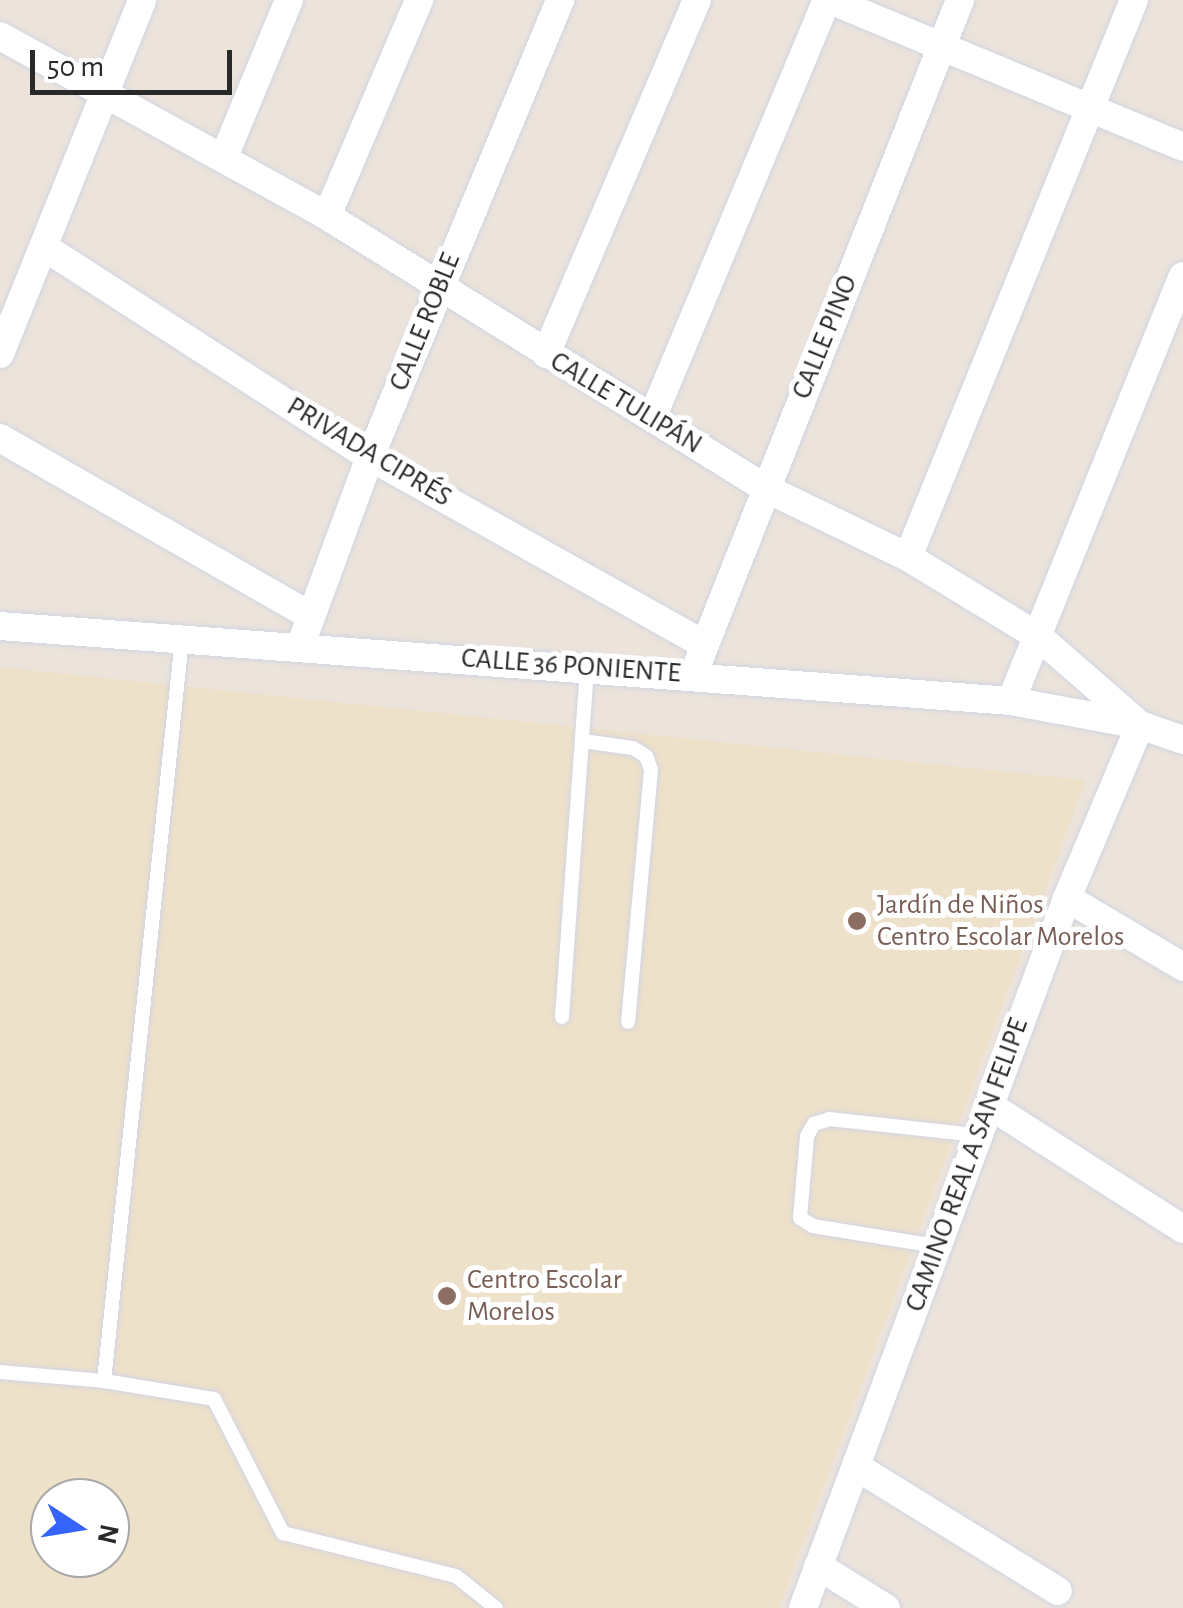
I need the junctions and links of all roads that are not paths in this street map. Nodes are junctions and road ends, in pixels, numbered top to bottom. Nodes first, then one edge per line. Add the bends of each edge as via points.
1 (142, 0) edge
2 (289, 0) edge
3 (420, 0) edge
4 (560, 0) edge
5 (698, 0) edge
6 (829, 0) edge
7 (960, 0) edge
8 (1134, 0) edge
9 (0, 36) edge
10 (942, 46) junction
11 (104, 90) junction
12 (1090, 108) junction
13 (1183, 147) edge
14 (224, 158) junction
15 (327, 216) junction
16 (44, 247) junction
17 (1183, 276) edge
18 (438, 289) junction
19 (0, 354) edge
20 (546, 354) junction
21 (652, 418) junction
22 (0, 438) edge
23 (370, 456) junction
24 (765, 488) junction
25 (908, 557) junction
26 (309, 615) junction
27 (0, 626) edge
28 (1040, 637) junction
29 (182, 638) junction
30 (702, 644) junction
31 (300, 647) junction
32 (588, 666) junction
33 (700, 676) junction
34 (1011, 701) junction
35 (1140, 724) junction
36 (1183, 740) edge
37 (583, 741) junction
38 (1067, 898) junction
39 (1183, 967) edge
40 (562, 1017) dead end
41 (628, 1022) dead end
42 (989, 1105) junction
43 (977, 1136) junction
44 (1183, 1229) edge
45 (936, 1246) junction
46 (0, 1372) edge
47 (104, 1381) junction
48 (856, 1466) junction
49 (818, 1566) junction
50 (1058, 1591) dead end
51 (496, 1608) edge
52 (803, 1608) edge
53 (886, 1608) edge

1 - 11 street
2 - 14 street
3 - 15 street
4 - 18 street, CALLE ROBLE
5 - 20 street
6 - 10 street
6 - 21 street
7 - 10 street, CALLE PINO
8 - 12 street
9 - 11 street, CALLE TULIPÁN
10 - 12 street
10 - 24 street, CALLE PINO
11 - 14 street, CALLE TULIPÁN
11 - 16 street
12 - 13 street
12 - 25 street
14 - 15 street, CALLE TULIPÁN
15 - 18 street, CALLE TULIPÁN
16 - 19 street
16 - 23 street, PRIVADA CIPRÉS
17 - 28 street
18 - 20 street, CALLE TULIPÁN
18 - 23 street, CALLE ROBLE
20 - 21 street, CALLE TULIPÁN
21 - 24 street, CALLE TULIPÁN
22 - 26 street
23 - 26 street, CALLE ROBLE
23 - 30 street, PRIVADA CIPRÉS
24 - 25 street, CALLE TULIPÁN
24 - 30 street, CALLE PINO
25 - 28 street, CALLE TULIPÁN
26 - 31 street, CALLE ROBLE
27 - 29 street, CALLE 36 PONIENTE
28 - 34 street
28 - 35 street, CALLE TULIPÁN
29 - 31 street, CALLE 36 PONIENTE
29 - 47 lane
30 - 33 street, CALLE PINO
31 - 32 street, CALLE 36 PONIENTE
32 - 33 street, CALLE 36 PONIENTE
32 - 37 lane
33 - 34 street, CALLE 36 PONIENTE
34 - 35 street, CALLE 36 PONIENTE
35 - 36 street
35 - 38 street, CAMINO REAL A SAN FELIPE
37 - 40 lane
37 - 41 lane via 633,748 646,756 650,770
38 - 39 street
38 - 42 street, CAMINO REAL A SAN FELIPE
42 - 43 street, CAMINO REAL A SAN FELIPE
42 - 44 street
43 - 45 street, CAMINO REAL A SAN FELIPE
43 - 45 lane via 829,1119 814,1124 807,1136 800,1218 813,1226
45 - 48 street, CAMINO REAL A SAN FELIPE
46 - 47 lane
47 - 51 lane via 214,1399 283,1533 456,1576
48 - 49 street, CAMINO REAL A SAN FELIPE
48 - 50 street
49 - 52 street, CAMINO REAL A SAN FELIPE
49 - 53 street

